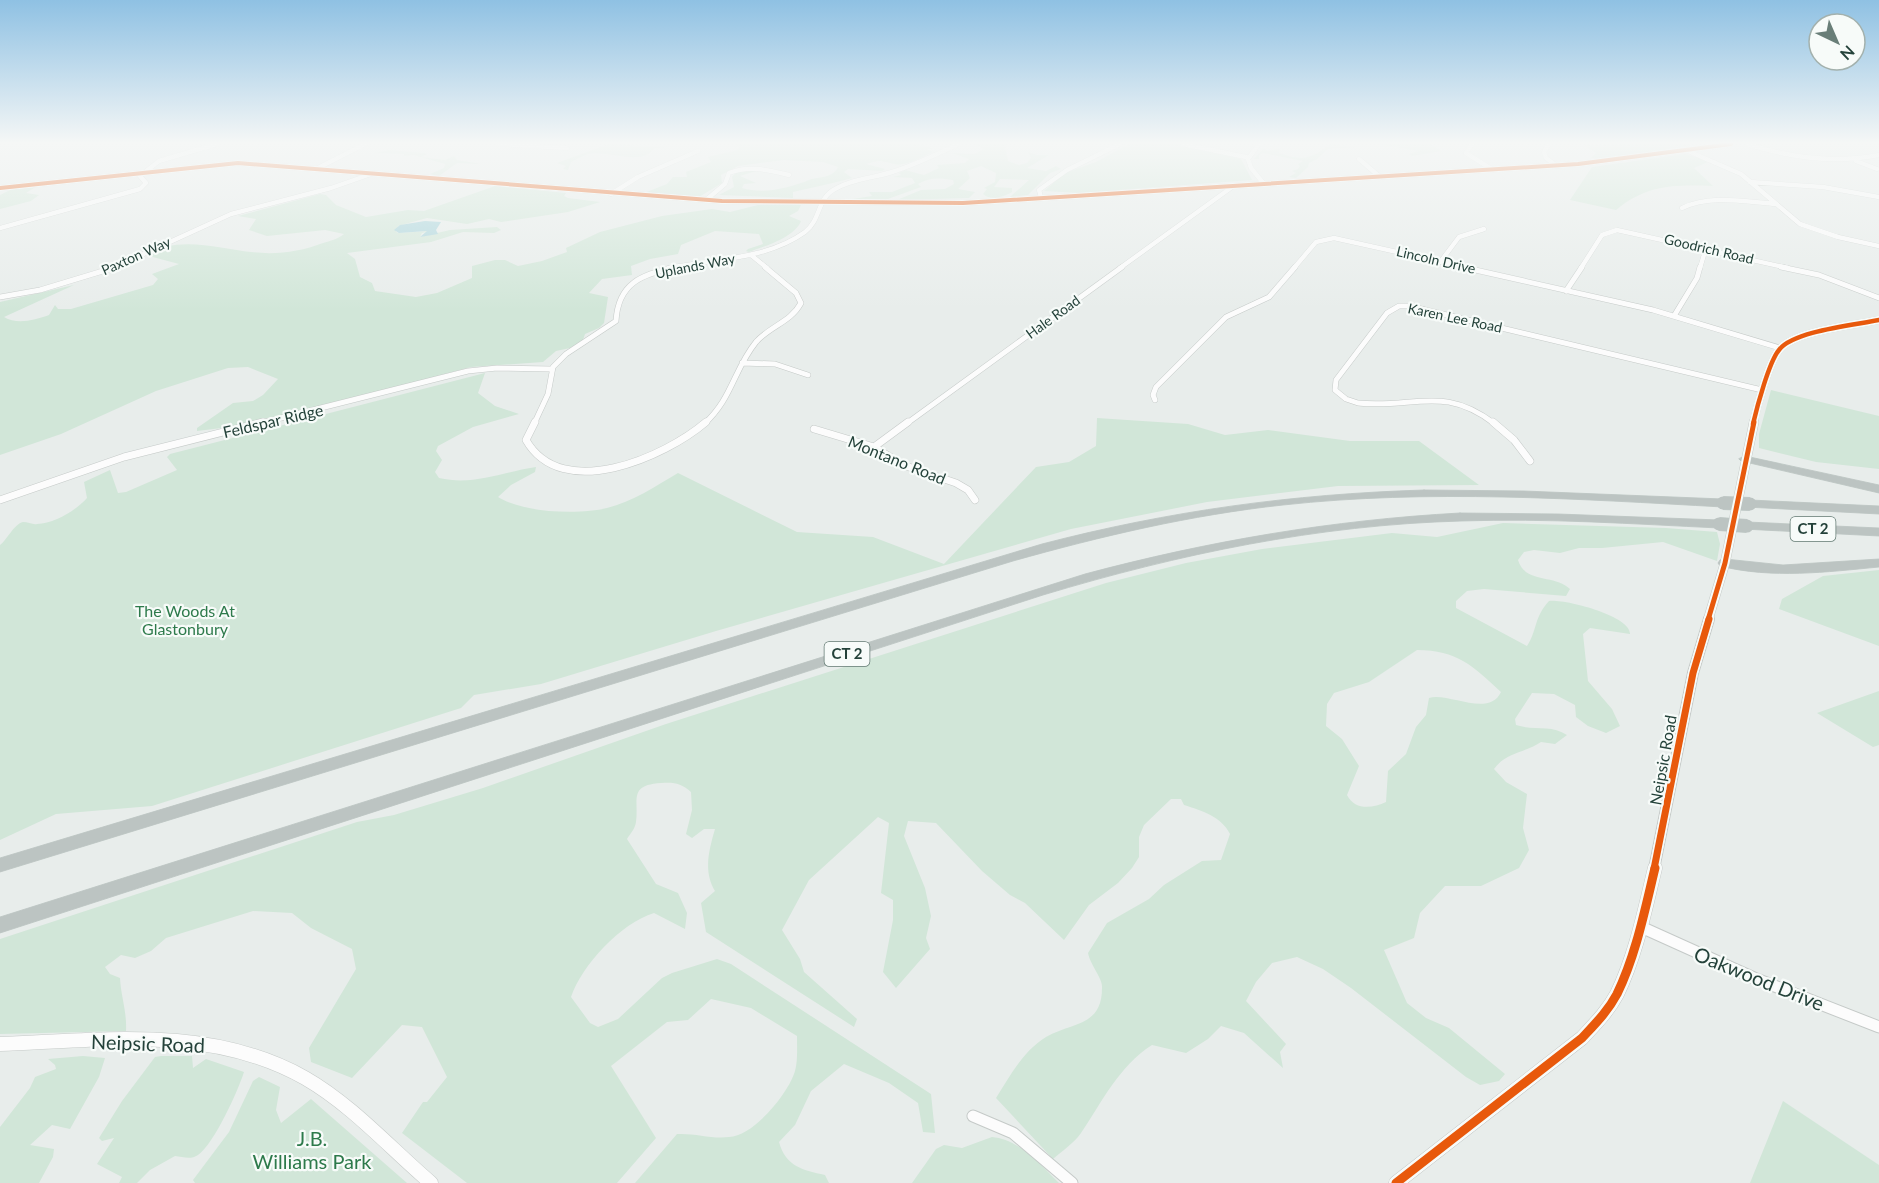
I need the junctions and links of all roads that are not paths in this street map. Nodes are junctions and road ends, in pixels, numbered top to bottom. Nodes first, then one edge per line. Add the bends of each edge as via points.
1 (103, 199) edge
2 (288, 199) edge
3 (693, 199) edge
4 (823, 199) edge
5 (1012, 199) edge
6 (1215, 199) edge
7 (1770, 199) edge
8 (706, 200) joint
9 (819, 203) junction
10 (1776, 204) junction
11 (1682, 208) dead end
12 (0, 228) edge
13 (1484, 229) dead end
14 (1879, 246) edge
15 (1706, 248) junction
16 (751, 255) junction
17 (1441, 261) junction
18 (1566, 291) junction
19 (0, 297) edge
20 (1879, 298) edge
21 (1674, 316) junction
22 (1876, 322) edge
23 (1780, 348) junction
24 (742, 363) junction
25 (551, 369) junction
26 (808, 375) dead end
27 (1762, 390) junction
28 (1155, 400) dead end
29 (814, 429) dead end
30 (874, 447) junction
31 (1745, 459) junction
32 (1530, 461) dead end
33 (1879, 489) edge
34 (0, 500) edge
35 (975, 500) dead end
36 (1879, 510) edge
37 (1879, 532) edge
38 (1879, 562) edge
39 (1725, 563) junction
40 (0, 865) edge
41 (0, 925) edge
42 (1641, 927) junction
43 (1879, 1027) edge
44 (0, 1044) edge
45 (973, 1116) dead end
46 (431, 1183) edge
47 (1072, 1183) edge
48 (1396, 1183) edge

1 - 12 street
2 - 19 street, Paxton Way via 231,214 96,274
3 - 8 street
4 - 9 street
5 - 9 street
6 - 30 street, Hale Road
7 - 10 street
8 - 9 street
9 - 16 street, Uplands Way via 817,219 807,231
10 - 11 street via 1709,201 1689,203
10 - 14 street via 1800,224
13 - 17 street via 1459,237
15 - 18 street, Goodrich Road via 1633,232 1609,231 1602,235
15 - 20 street, Goodrich Road via 1819,275
15 - 21 street via 1697,278
16 - 24 street via 796,293 801,303 797,313 758,339
16 - 25 street, Uplands Way via 669,268 633,282 621,292 616,321
17 - 18 street, Lincoln Drive
17 - 28 street, Lincoln Drive via 1334,238 1316,242 1269,297 1226,317 1212,330 1156,387
18 - 21 street, Lincoln Drive
21 - 23 street, Lincoln Drive
22 - 23 street via 1799,336
23 - 27 street, Neipsic Road
24 - 25 street via 730,395 715,415 685,437 643,461 615,470 586,472 543,459 526,440 544,406
24 - 26 street via 775,364
25 - 34 street, Feldspar Ridge via 468,371 124,457
27 - 31 street, Neipsic Road
27 - 32 street, Karen Lee Road via 1409,306 1399,306 1387,313 1336,381 1335,390 1351,402 1366,405 1429,398 1468,407 1492,421
29 - 30 street, Montano Road
30 - 35 street, Montano Road via 903,465 956,483
31 - 33 highway
31 - 39 street, Neipsic Road
36 - 40 highway, CT 2, bridge via 1512,492 1392,494 1287,501 1129,526 996,561
37 - 41 highway, CT 2, bridge via 1550,517 1439,518 1308,530 1186,551 1059,586
38 - 39 highway via 1796,569
39 - 42 street, Neipsic Road via 1693,673
42 - 43 street, Oakwood Drive via 1754,978
42 - 48 street, Neipsic Road via 1617,993 1582,1038
44 - 46 street, Neipsic Road via 163,1041 205,1044 251,1054 286,1068 321,1089
45 - 47 street via 1012,1133

